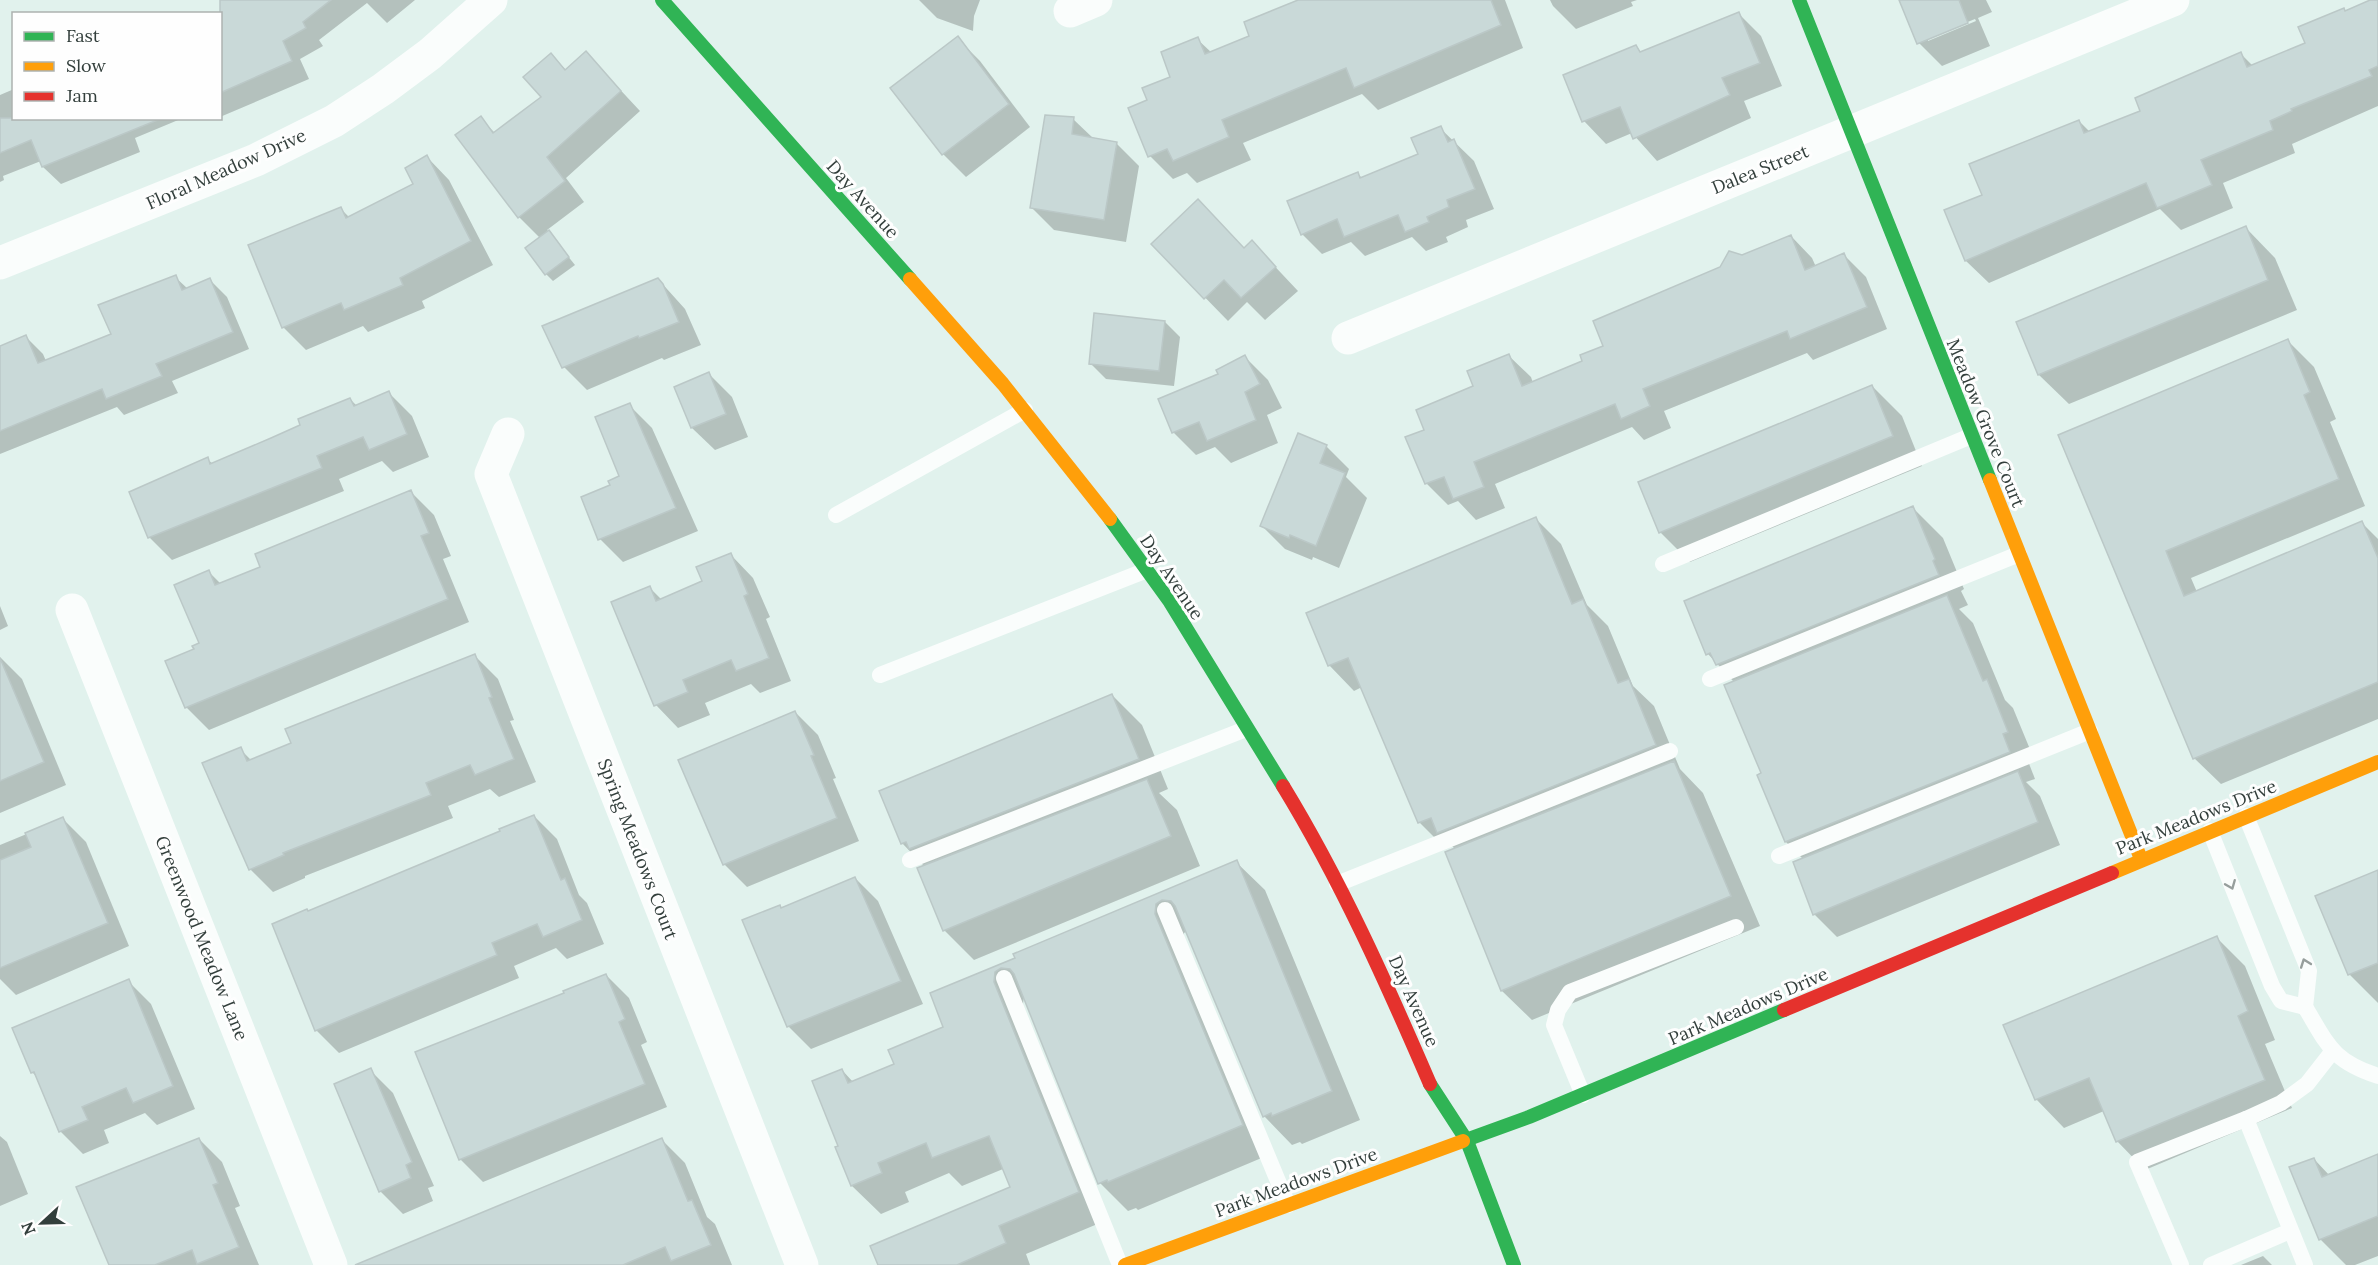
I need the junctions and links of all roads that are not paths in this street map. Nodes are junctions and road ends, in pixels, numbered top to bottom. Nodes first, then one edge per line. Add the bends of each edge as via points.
1 (491, 0) edge
2 (662, 0) edge
3 (1799, 0) edge
4 (2173, 0) edge
5 (1851, 132) junction
6 (0, 263) edge
7 (1348, 338) dead end
8 (1025, 410) junction
9 (508, 434) dead end
10 (1971, 436) junction
11 (836, 515) dead end
12 (2019, 554) junction
13 (1663, 564) dead end
14 (1147, 570) junction
15 (72, 610) dead end
16 (880, 675) dead end
17 (1710, 680) dead end
18 (1246, 729) junction
19 (2090, 731) junction
20 (1670, 751) dead end
21 (2378, 762) edge
22 (2246, 816) junction
23 (2210, 831) junction
24 (1779, 856) dead end
25 (910, 860) dead end
26 (2141, 860) junction
27 (1337, 884) junction
28 (1165, 910) dead end
29 (1736, 927) dead end
30 (1004, 978) dead end
31 (2304, 1007) junction
32 (2332, 1052) junction
33 (2378, 1076) edge
34 (1583, 1095) junction
35 (2246, 1119) junction
36 (1467, 1141) junction
37 (1287, 1205) junction
38 (2290, 1231) junction
39 (331, 1265) edge
40 (802, 1265) edge
41 (1122, 1265) edge
42 (1514, 1265) edge
43 (2181, 1265) edge
44 (2211, 1265) edge
45 (2305, 1265) edge

1 - 6 street, Floral Meadow Drive via 430,54 334,121 256,160
2 - 8 street, Day Avenue
3 - 5 street, Meadow Grove Court
4 - 5 street, Dalea Street
5 - 7 street, Dalea Street
5 - 10 street, Meadow Grove Court
8 - 11 lane
8 - 14 street, Day Avenue
9 - 40 street, Spring Meadows Court via 491,474
10 - 12 street, Meadow Grove Court
10 - 13 lane
12 - 17 lane
12 - 19 street, Meadow Grove Court
14 - 16 lane
14 - 18 street, Day Avenue
15 - 39 street, Greenwood Meadow Lane
18 - 25 lane
18 - 27 street, Day Avenue via 1314,837
19 - 24 lane
19 - 26 street, Meadow Grove Court
20 - 27 lane
21 - 22 street, Park Meadows Drive
22 - 23 street, Park Meadows Drive
31 -> 22 lane via 2309,971
23 - 26 street, Park Meadows Drive
23 -> 31 lane via 2272,986 2281,1001
26 - 34 street, Park Meadows Drive
27 - 36 street, Day Avenue via 1376,959 1431,1085
28 - 37 lane
29 - 34 lane via 1570,992 1554,1025
30 - 41 lane
31 - 32 lane
32 - 33 lane via 2354,1068
32 - 35 lane via 2307,1084 2281,1103
34 - 36 street, Park Meadows Drive
35 - 38 lane
35 - 43 lane via 2138,1162
36 - 37 street, Park Meadows Drive
36 - 42 street, Day Avenue
37 - 41 street, Park Meadows Drive
38 - 44 lane
38 - 45 lane

